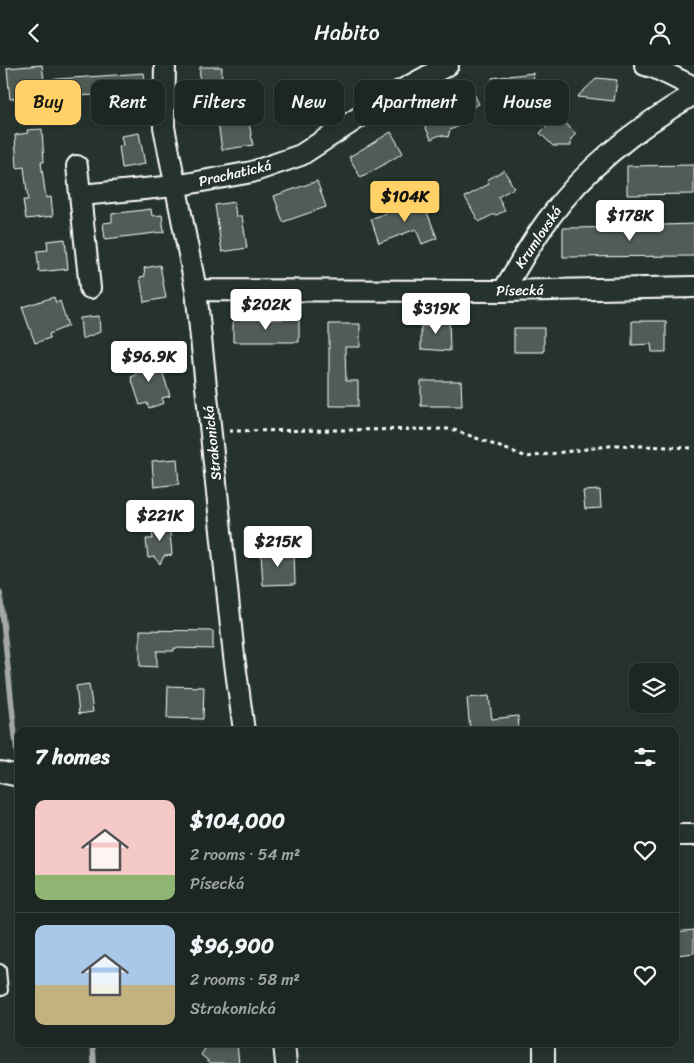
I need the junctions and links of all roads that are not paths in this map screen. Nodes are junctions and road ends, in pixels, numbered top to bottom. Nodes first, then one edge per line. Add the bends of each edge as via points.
1 (165, 65) edge
2 (448, 65) edge
3 (645, 65) edge
4 (694, 87) edge
5 (694, 94) edge
6 (77, 166) dead end
7 (175, 186) junction
8 (81, 195) junction
9 (694, 287) edge
10 (90, 288) dead end
11 (196, 290) junction
12 (503, 291) junction
13 (243, 727) edge
14 (0, 772) edge
15 (15, 775) edge
16 (679, 835) edge
17 (694, 835) edge
18 (0, 970) edge
19 (2, 990) dead end
20 (284, 1047) edge
21 (544, 1047) edge
22 (286, 1063) edge
23 (544, 1063) edge

1 - 7 street, Strakonická via 164,127
2 - 7 street, Prachatická via 398,92 301,155 252,172
3 - 4 street
5 - 12 street, Krumlovská via 626,138 584,176 549,217
6 - 8 street
7 - 8 street
7 - 11 street, Strakonická
8 - 10 street
9 - 12 street, Písecká
11 - 12 street, Písecká
11 - 13 street, Strakonická
14 - 15 street
16 - 17 street
18 - 19 lane
20 - 22 street
21 - 23 street

